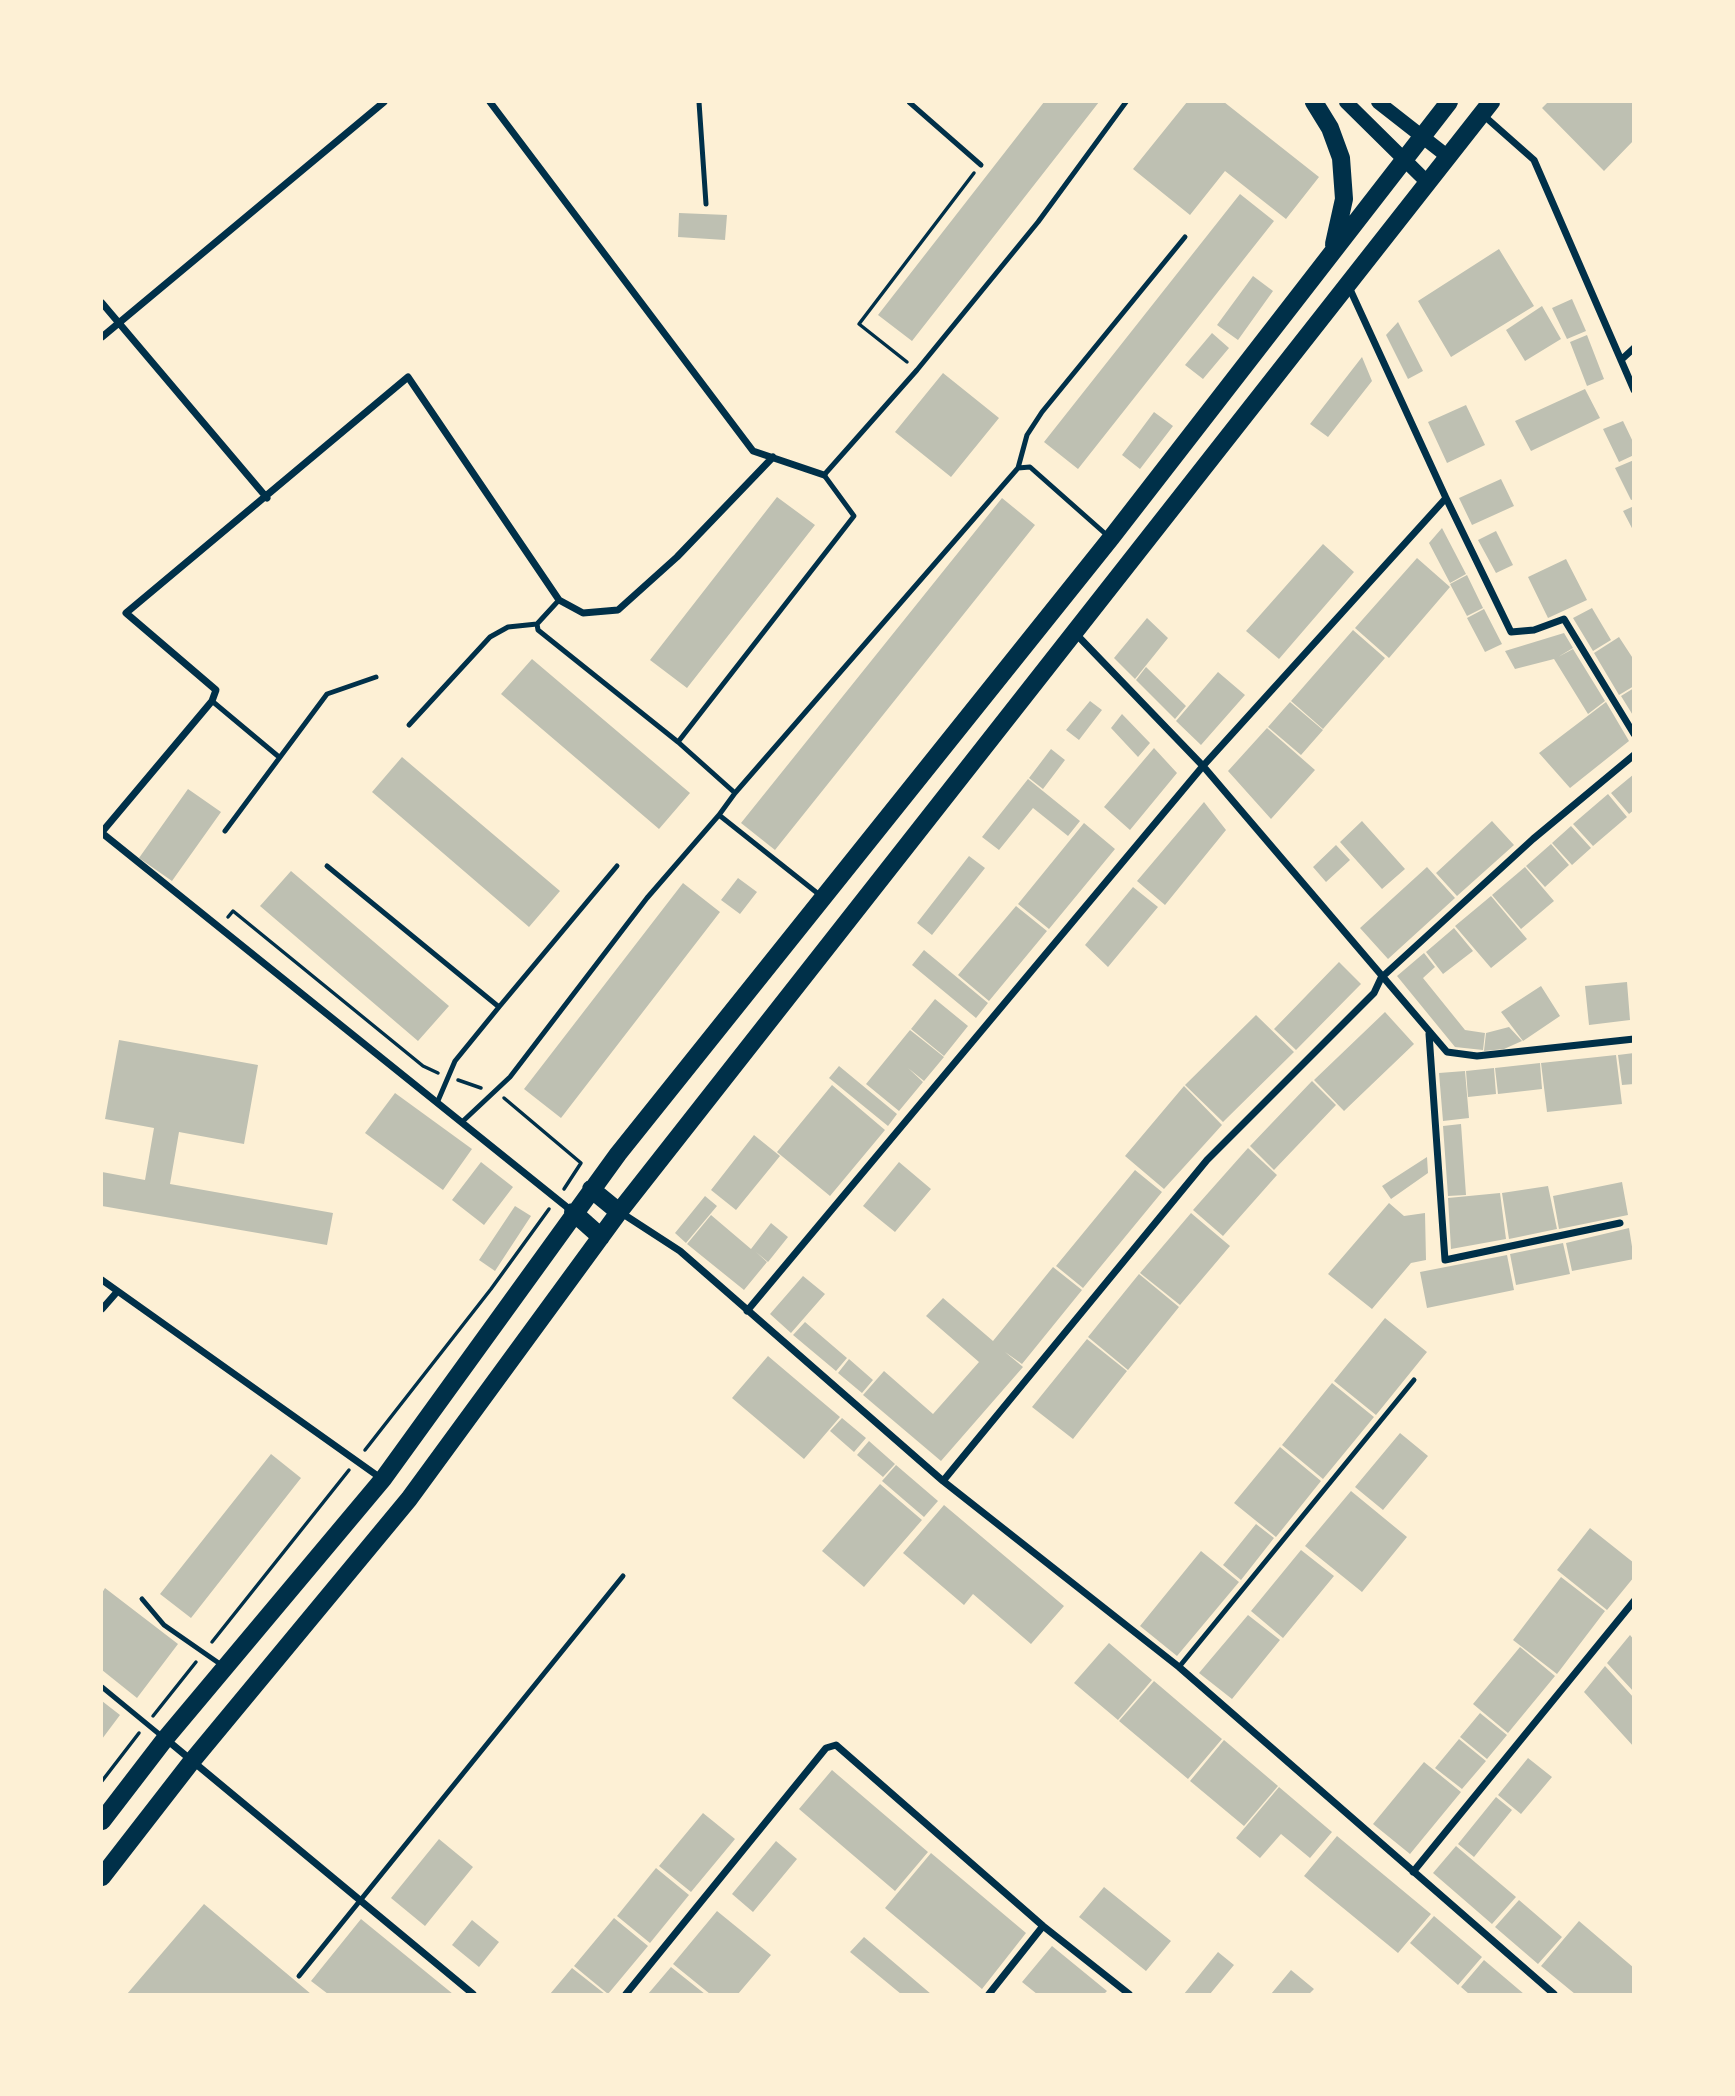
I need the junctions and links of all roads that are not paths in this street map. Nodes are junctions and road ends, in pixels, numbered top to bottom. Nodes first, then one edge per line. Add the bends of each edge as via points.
1 (384, 102) edge
2 (490, 102) edge
3 (699, 102) edge
4 (909, 102) edge
5 (1126, 102) edge
6 (1314, 102) edge
7 (1346, 102) edge
8 (1378, 102) edge
9 (1450, 102) edge
10 (1486, 108) edge
11 (1421, 136) junction
12 (1447, 156) junction
13 (1404, 162) junction
14 (981, 165) road end
15 (1426, 181) junction
16 (706, 204) dead end
17 (1185, 237) dead end
18 (1331, 256) junction
19 (1348, 284) junction
20 (102, 303) edge
21 (120, 321) junction
22 (102, 337) edge
23 (1633, 348) edge
24 (1621, 360) junction
25 (1633, 390) edge
26 (772, 457) junction
27 (1018, 468) junction
28 (824, 475) junction
29 (267, 498) junction
30 (1446, 498) junction
31 (1111, 538) junction
32 (1133, 558) junction
33 (559, 600) junction
34 (537, 624) junction
35 (1074, 632) junction
36 (376, 677) dead end
37 (212, 701) junction
38 (409, 725) dead end
39 (1633, 734) edge
40 (678, 742) junction
41 (1633, 755) edge
42 (279, 757) junction
43 (1203, 766) junction
44 (735, 793) junction
45 (719, 814) junction
46 (225, 831) dead end
47 (102, 832) edge
48 (327, 866) dead end
49 (617, 866) dead end
50 (822, 897) junction
51 (1381, 978) junction
52 (499, 1007) junction
53 (1429, 1033) junction
54 (1633, 1039) edge
55 (438, 1103) junction
56 (462, 1122) junction
57 (591, 1189) junction
58 (573, 1212) junction
59 (619, 1212) junction
60 (1620, 1223) dead end
61 (601, 1237) junction
62 (102, 1280) edge
63 (116, 1293) junction
64 (102, 1309) edge
65 (747, 1311) junction
66 (1414, 1380) dead end
67 (383, 1479) junction
68 (943, 1481) junction
69 (623, 1576) dead end
70 (142, 1599) dead end
71 (1633, 1601) edge
72 (1179, 1667) junction
73 (226, 1668) junction
74 (102, 1687) edge
75 (165, 1739) junction
76 (192, 1761) junction
77 (102, 1821) edge
78 (1413, 1872) junction
79 (102, 1877) edge
80 (359, 1900) junction
81 (1043, 1926) junction
82 (299, 1976) dead end
83 (473, 1994) edge
84 (626, 1994) edge
85 (989, 1994) edge
86 (1129, 1994) edge
87 (1554, 1994) edge

1 - 21 street
2 - 26 street via 753,451
3 - 16 lane
4 - 14 lane
5 - 28 lane via 1038,222
6 - 18 main road via 1336,142 1343,182 1341,224
7 - 13 main road
8 - 11 main road
9 - 11 main road
10 - 12 main road
10 - 24 street via 1534,160
11 - 12 main road
11 - 13 main road
12 - 15 main road
13 - 15 main road
13 - 18 main road
15 - 19 main road
17 - 27 lane via 1042,412 1027,435
18 - 31 main road
19 - 30 street
19 - 32 main road
20 - 21 street
21 - 22 street
21 - 29 street
23 - 24 street
24 - 25 street
26 - 28 street
26 - 33 street via 687,548 618,610 583,613
27 - 31 lane via 1030,467
27 - 44 lane
28 - 40 lane via 854,516
29 - 33 street via 408,377
29 - 37 street via 126,613 216,690
30 - 39 street via 1511,632 1534,630 1564,619
30 - 43 street
31 - 32 main road
31 - 50 main road
32 - 35 main road
33 - 34 lane
34 - 38 lane via 508,627 490,637
34 - 40 lane via 537,630 576,663
35 - 43 street
35 - 59 main road
36 - 42 lane via 327,694
37 - 42 lane
37 - 47 street
40 - 44 lane
41 - 51 street
42 - 46 lane
43 - 51 street
43 - 65 street
44 - 45 lane
45 - 50 lane
45 - 56 lane via 647,898 510,1077
47 - 55 street
48 - 52 lane
49 - 52 lane
50 - 57 main road
51 - 53 street
51 - 68 street via 1374,993 1207,1160
52 - 55 lane via 455,1060
53 - 54 street via 1447,1052 1477,1056
53 - 60 street via 1445,1260
55 - 56 street
56 - 58 street
57 - 58 main road
57 - 59 main road
58 - 61 main road
58 - 67 main road
59 - 61 main road
59 - 65 street via 680,1251
61 - 76 main road via 409,1499
62 - 63 street
63 - 64 street
63 - 67 street
65 - 68 street
66 - 72 lane
67 - 73 main road
68 - 72 street
69 - 80 lane
70 - 73 lane via 164,1625
71 - 78 street
72 - 78 street
73 - 75 main road
74 - 75 lane
75 - 76 street
75 - 77 main road
76 - 79 main road
76 - 80 street
78 - 87 street
80 - 82 lane
80 - 83 street
81 - 84 street via 841,1747 831,1745
81 - 85 street
81 - 86 street

